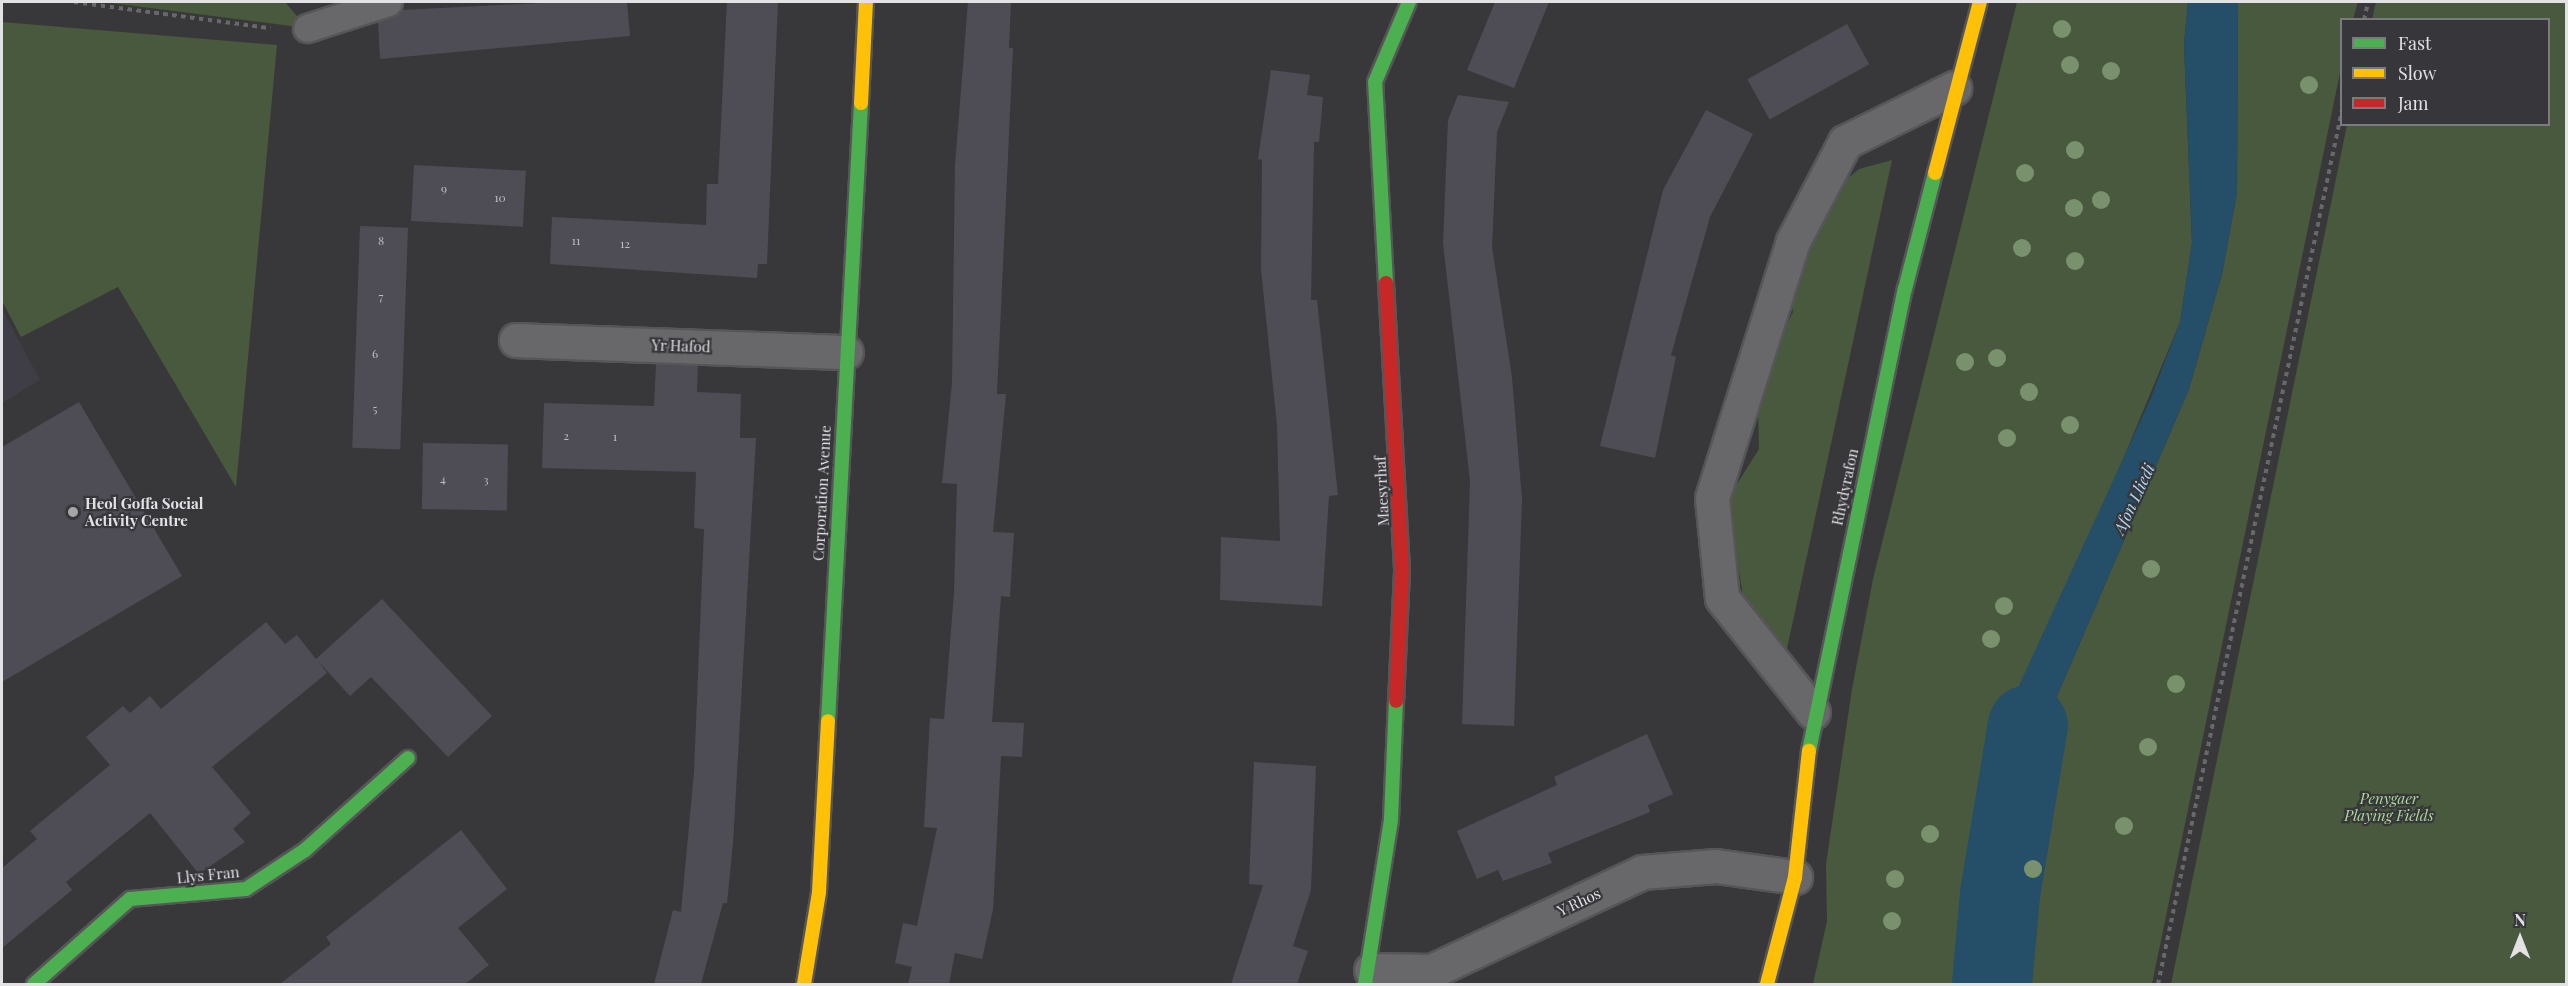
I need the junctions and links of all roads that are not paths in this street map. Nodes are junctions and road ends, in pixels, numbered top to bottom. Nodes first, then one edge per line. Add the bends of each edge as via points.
1 (388, 2) edge
2 (866, 2) edge
3 (1409, 2) edge
4 (1980, 2) edge
5 (307, 28) road end
6 (1954, 88) junction
7 (516, 340) dead end
8 (846, 352) junction
9 (1813, 712) junction
10 (408, 758) dead end
11 (1795, 877) junction
12 (1368, 977) edge
13 (34, 984) edge
14 (804, 984) edge
15 (1767, 984) edge

1 - 5 lane
2 - 8 street, Corporation Avenue
3 - 12 street, Maesyrhaf via 1375,82 1402,571 1391,819
4 - 6 street, Rhydyrafon
6 - 9 street, Rhydyrafon
6 - 9 street via 1845,142 1793,241 1712,498 1722,598
7 - 8 street, Yr Hafod
8 - 14 street, Corporation Avenue via 819,892
9 - 11 street, Rhydyrafon
10 - 13 street, Llys Fran via 305,850 246,889 130,899
11 - 12 street, Y Rhos via 1716,867 1642,872 1432,971
11 - 15 street, Rhydyrafon

